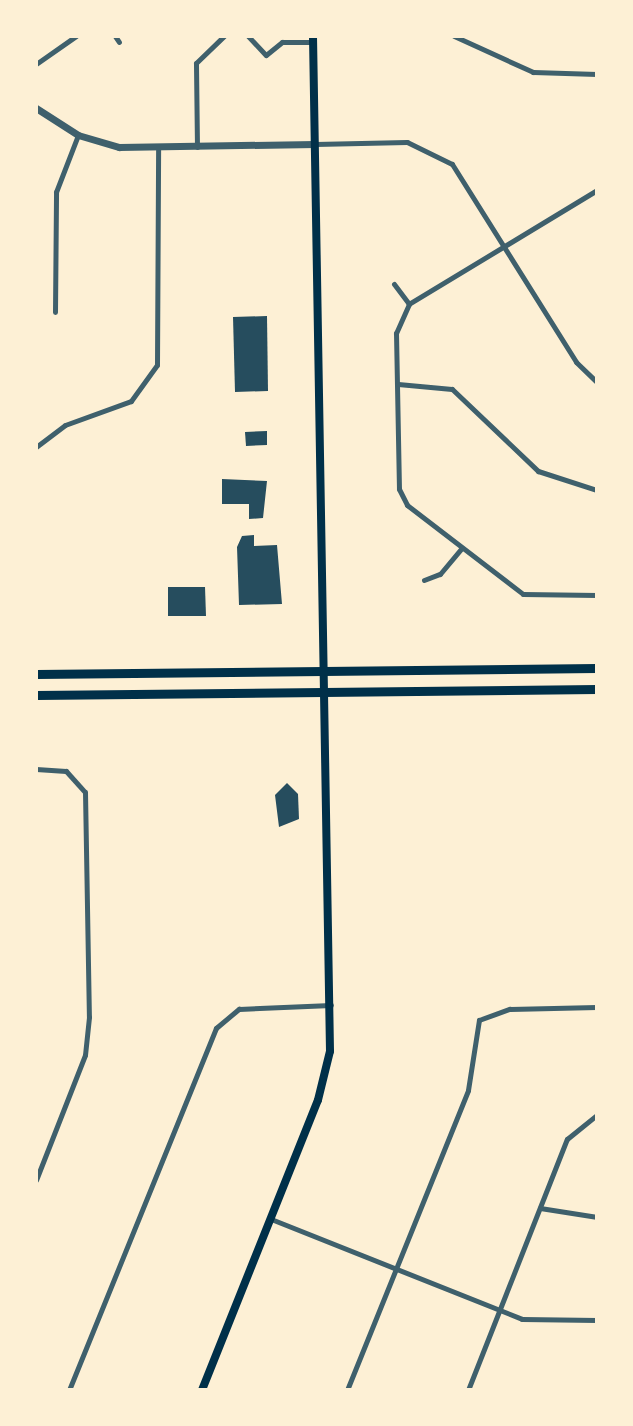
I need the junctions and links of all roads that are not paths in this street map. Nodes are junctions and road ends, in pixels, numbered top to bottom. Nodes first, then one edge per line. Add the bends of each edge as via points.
1 (76, 36) edge
2 (224, 36) edge
3 (248, 36) edge
4 (454, 36) edge
5 (314, 39) edge
6 (36, 64) edge
7 (597, 74) edge
8 (36, 108) edge
9 (78, 135) junction
10 (315, 144) junction
11 (197, 147) junction
12 (158, 148) junction
13 (597, 190) edge
14 (505, 246) junction
15 (394, 284) dead end
16 (409, 304) junction
17 (55, 312) dead end
18 (597, 382) edge
19 (398, 384) junction
20 (36, 447) edge
21 (597, 490) edge
22 (461, 549) junction
23 (424, 580) dead end
24 (597, 595) edge
25 (597, 668) edge
26 (327, 669) junction
27 (36, 674) edge
28 (597, 689) edge
29 (327, 690) junction
30 (36, 695) edge
31 (36, 769) edge
32 (332, 1005) junction
33 (597, 1007) edge
34 (471, 1013) dead end
35 (479, 1020) junction
36 (597, 1115) edge
37 (36, 1180) edge
38 (540, 1208) junction
39 (597, 1217) edge
40 (271, 1219) junction
41 (395, 1267) junction
42 (498, 1311) junction
43 (597, 1320) edge
44 (69, 1390) edge
45 (202, 1390) edge
46 (347, 1390) edge
47 (468, 1390) edge

1 - 6 street
2 - 11 street via 196,63
3 - 5 street via 266,55 282,42
4 - 7 street via 533,72
5 - 10 main road
8 - 9 street
9 - 12 street
9 - 17 street via 56,192
10 - 11 street
10 - 14 street via 407,142 435,151 459,172
10 - 26 main road
11 - 12 street
12 - 20 street via 157,365 131,401 65,425
13 - 14 street
14 - 16 street
14 - 18 street via 576,362
15 - 16 street
16 - 19 street via 397,325
19 - 21 street via 452,389 538,471
19 - 22 street via 402,498
22 - 23 street via 440,574
22 - 24 street via 523,594
25 - 26 main road
26 - 27 main road
26 - 29 main road
28 - 29 main road
29 - 30 main road
29 - 32 main road
31 - 37 street via 66,771 85,792 89,1017 85,1055
32 - 40 main road via 324,1083
32 - 44 street via 249,1007 216,1028
33 - 35 street via 502,1009
34 - 35 street
35 - 41 street via 468,1090
36 - 38 street via 572,1131
38 - 39 street
38 - 42 street
40 - 41 street
40 - 45 main road
41 - 42 street
41 - 46 street
42 - 43 street via 532,1321
42 - 47 street

